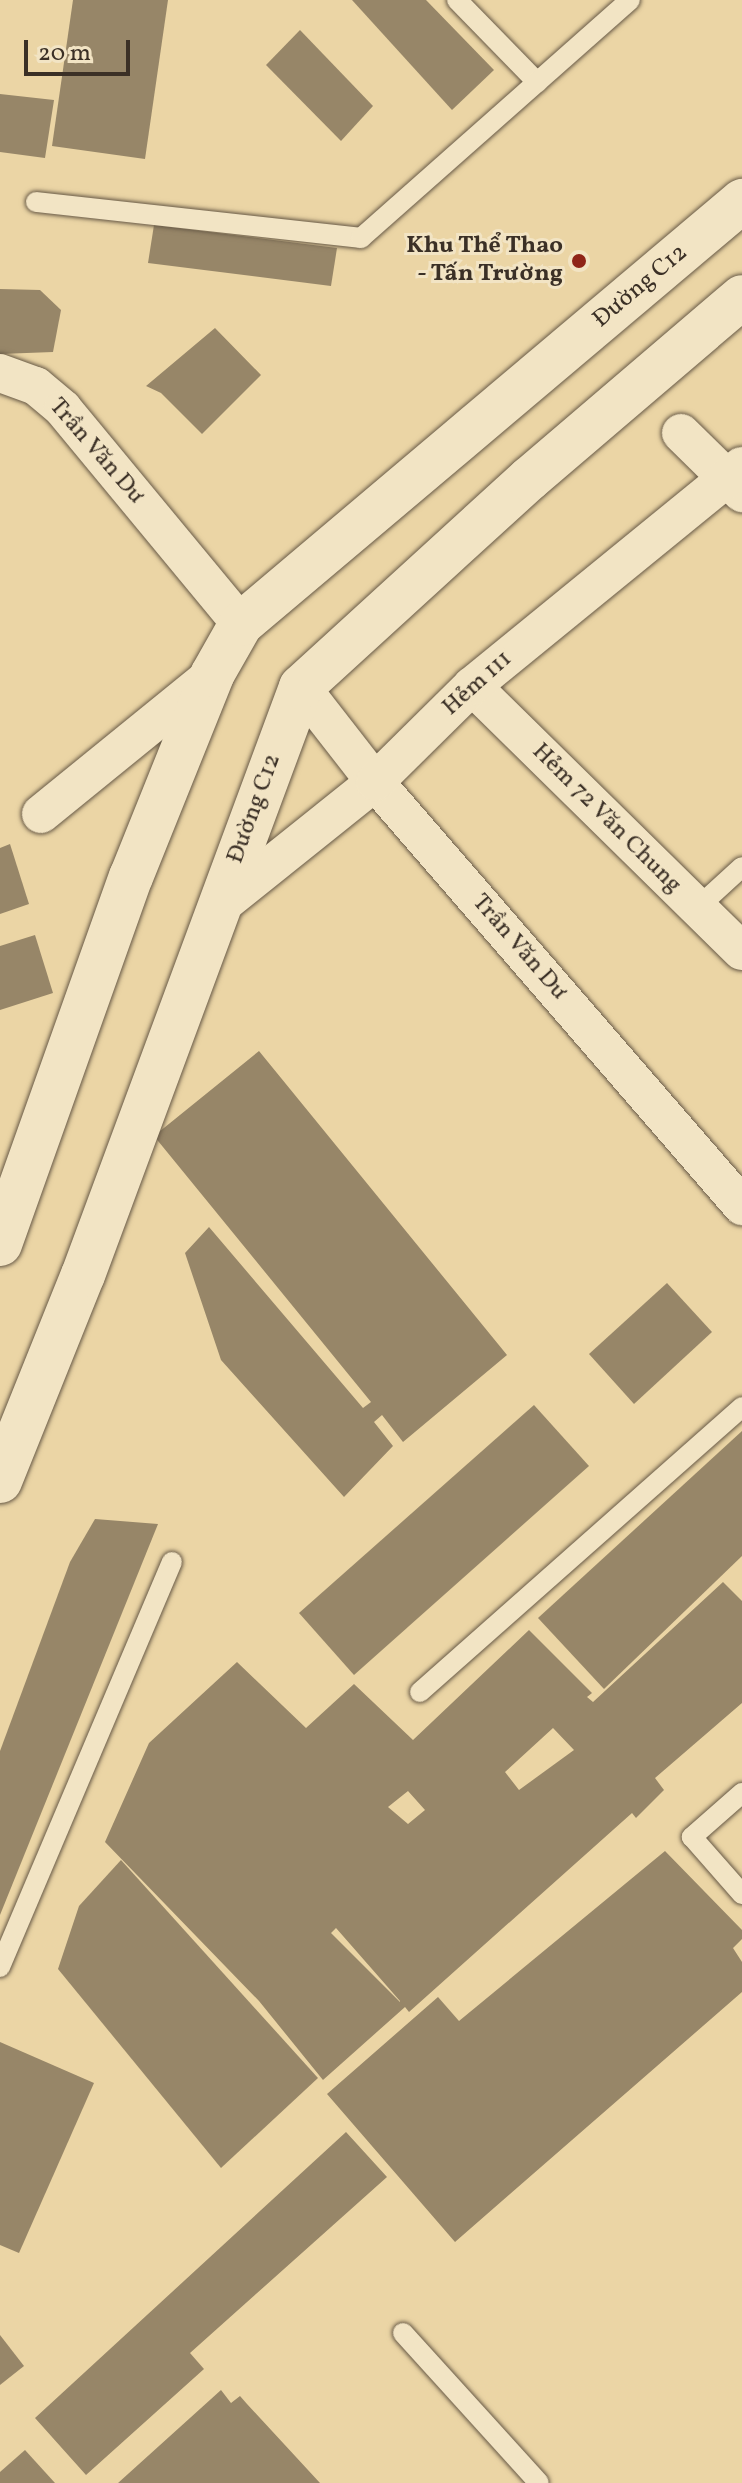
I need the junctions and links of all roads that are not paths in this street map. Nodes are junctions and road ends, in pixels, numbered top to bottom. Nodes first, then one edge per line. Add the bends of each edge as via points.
1 (457, 0) edge
2 (630, 0) edge
3 (537, 82) junction
4 (742, 201) edge
5 (36, 202) dead end
6 (742, 297) edge
7 (0, 373) edge
8 (681, 433) dead end
9 (737, 479) edge
10 (241, 624) junction
11 (212, 675) junction
12 (472, 686) junction
13 (301, 687) junction
14 (375, 782) junction
15 (41, 814) dead end
16 (742, 867) edge
17 (219, 907) junction
18 (696, 909) junction
19 (742, 951) edge
20 (742, 1206) edge
21 (0, 1244) edge
22 (742, 1407) edge
23 (0, 1481) edge
24 (172, 1562) dead end
25 (420, 1692) dead end
26 (742, 1793) edge
27 (742, 1894) edge
28 (0, 1967) edge
29 (403, 2333) dead end
30 (539, 2483) edge

1 - 3 lane
2 - 3 lane
3 - 5 lane via 361,238
4 - 10 main road, Đường C12
6 - 13 main road, Đường C12 via 529,479
7 - 10 street, Trần Văn Dư via 36,386 63,409
8 - 9 street
9 - 12 street, Hẻm 111
10 - 11 main road, Đường C12
11 - 15 street
11 - 21 main road, Đường C12 via 131,877
12 - 14 street, Hẻm 111
12 - 18 street, Hẻm 72 Văn Chung
13 - 14 street, Trần Văn Dư
13 - 17 main road, Đường C12
14 - 17 street, Hẻm 111
14 - 20 street, Trần Văn Dư
16 - 18 lane
17 - 23 main road, Đường C12 via 83,1275
18 - 19 street, Hẻm 72 Văn Chung
22 - 25 lane
24 - 28 lane
26 - 27 lane via 692,1837
29 - 30 lane

